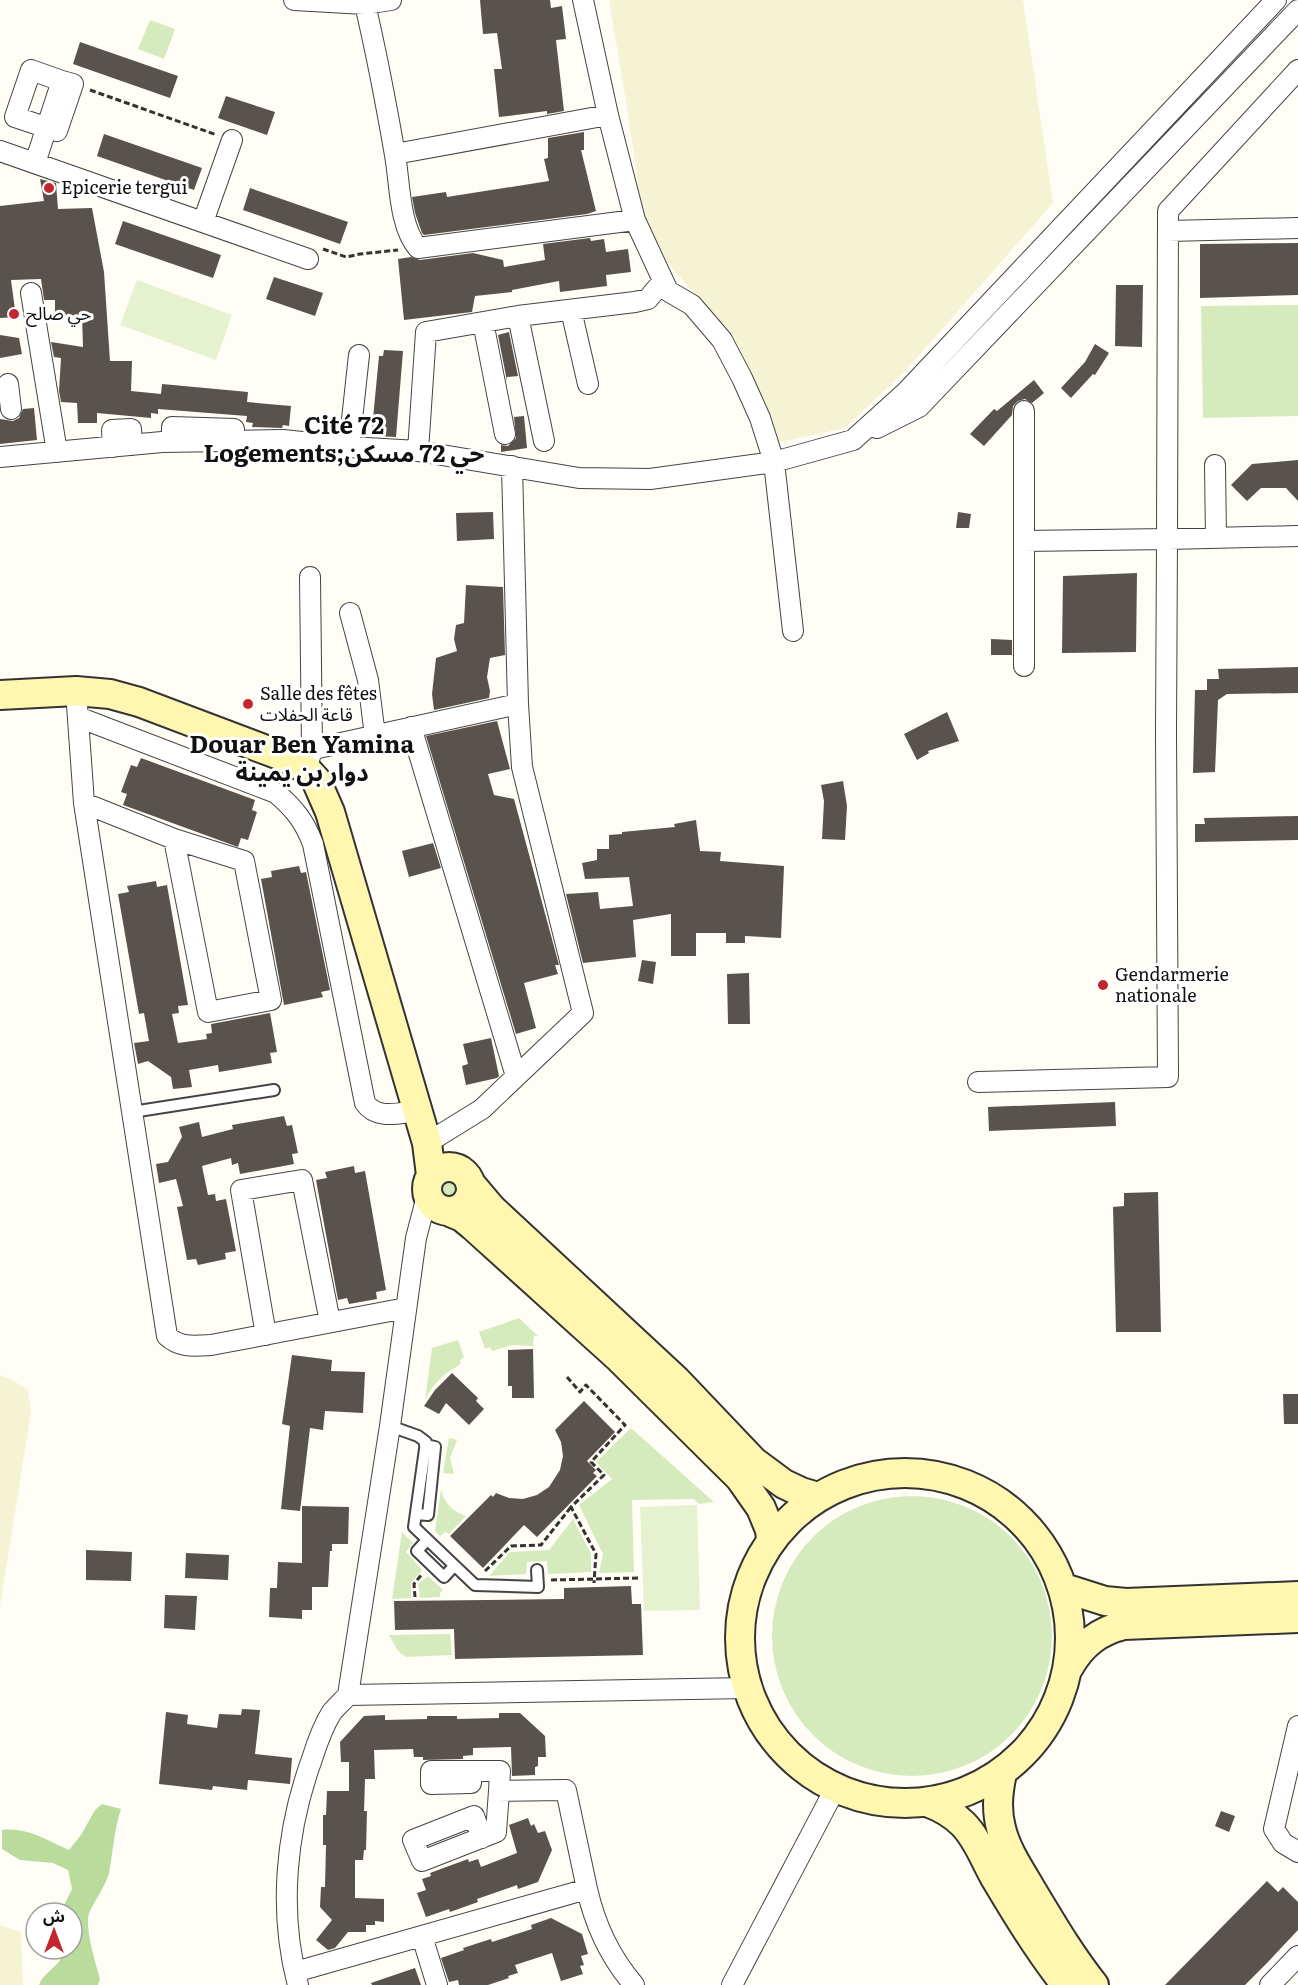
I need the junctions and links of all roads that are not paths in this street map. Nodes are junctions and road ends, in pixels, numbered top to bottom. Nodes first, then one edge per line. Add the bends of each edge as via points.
1 (294, 0) edge
2 (392, 0) edge
3 (583, 0) edge
4 (1276, 0) edge
5 (364, 2) edge
6 (1298, 10) edge
7 (1298, 70) edge
8 (608, 115) junction
9 (47, 128) junction
10 (232, 140) road end
11 (0, 151) edge
12 (395, 154) junction
13 (35, 163) junction
14 (635, 220) junction
15 (203, 222) junction
16 (1298, 228) edge
17 (1168, 231) junction
18 (312, 253) road end
19 (663, 281) junction
20 (31, 293) dead end
21 (571, 310) junction
22 (518, 316) junction
23 (483, 322) junction
24 (359, 356) dead end
25 (8, 384) dead end
26 (588, 384) dead end
27 (912, 400) junction
28 (11, 409) dead end
29 (1024, 411) dead end
30 (505, 434) dead end
31 (544, 441) dead end
32 (349, 447) junction
33 (418, 451) junction
34 (10, 452) edge
35 (57, 452) junction
36 (774, 462) junction
37 (1215, 465) dead end
38 (512, 466) junction
39 (1298, 536) edge
40 (1216, 538) junction
41 (1167, 539) junction
42 (1024, 542) junction
43 (310, 577) dead end
44 (350, 613) dead end
45 (794, 631) dead end
46 (1024, 666) dead end
47 (0, 695) edge
48 (77, 704) junction
49 (518, 704) junction
50 (411, 727) junction
51 (375, 736) junction
52 (300, 758) junction
53 (84, 803) junction
54 (174, 839) junction
55 (516, 1076) junction
56 (978, 1082) dead end
57 (274, 1090) dead end
58 (417, 1111) junction
59 (132, 1112) junction
60 (427, 1143) junction
61 (446, 1187) junction
62 (406, 1308) junction
63 (330, 1322) junction
64 (266, 1335) junction
65 (390, 1426) junction
66 (818, 1497) junction
67 (771, 1540) junction
68 (537, 1575) road end
69 (1064, 1588) junction
70 (1298, 1596) edge
71 (1298, 1617) edge
72 (1069, 1667) junction
73 (746, 1688) junction
74 (348, 1695) junction
75 (1298, 1726) edge
76 (471, 1771) dead end
77 (1002, 1773) junction
78 (835, 1788) junction
79 (499, 1791) junction
80 (927, 1802) junction
81 (482, 1838) dead end
82 (1298, 1852) edge
83 (588, 1889) junction
84 (422, 1936) junction
85 (1296, 1960) edge
86 (297, 1979) edge
87 (437, 1985) edge
88 (634, 1985) edge
89 (732, 1985) edge
90 (1066, 1985) edge
91 (1094, 1985) edge
92 (1270, 1985) edge

1 - 5 street
2 - 5 street
3 - 8 street
4 - 27 street
5 - 12 street
6 - 27 street
7 - 17 street via 1168,211
8 - 12 street
8 - 14 street
9 - 9 street via 15,117 31,70 62,81
9 - 13 street
10 - 15 street
11 - 13 street
12 - 14 street via 406,226 418,248
13 - 15 street
14 - 19 street
15 - 18 street
16 - 17 street
17 - 41 street
19 - 21 street via 648,299
19 - 36 street via 668,291 692,305 722,340 760,418
20 - 35 street
21 - 22 street
21 - 26 street
22 - 23 street
22 - 31 street
23 - 30 street
23 - 33 street via 426,332
24 - 32 street
25 - 28 street
27 - 36 street via 853,440
29 - 42 street
32 - 33 street
32 - 35 street via 283,441 172,442
33 - 38 street
34 - 35 street
36 - 38 street via 650,479 579,478
36 - 45 street
37 - 40 street
38 - 49 street
39 - 40 street
40 - 41 street
41 - 42 street
41 - 56 street via 1168,1077
42 - 46 street
43 - 52 street
44 - 51 street via 368,680
47 - 48 main road
48 - 52 main road via 110,694
48 - 53 street
48 - 58 street via 276,793 293,807 313,844 365,1103 383,1114
49 - 50 street
49 - 55 street via 525,784 583,1012
50 - 51 street
50 - 55 street
51 - 52 street
52 - 58 main road via 316,780 330,812
53 - 54 street
53 - 59 street
54 - 54 street via 208,1012 271,1000 244,861
55 - 60 street via 482,1108
57 - 59 lane
58 - 60 main road
59 - 64 street via 167,1336 183,1346 196,1346
60 - 61 main road
61 - 62 street via 416,1238
61 - 66 main road via 492,1209 676,1380 753,1461 784,1484
61 - 67 main road via 462,1217 618,1357 740,1478 761,1508
62 - 63 street
62 - 65 street
63 - 64 street
63 - 64 street via 302,1180 241,1190
65 - 68 lane via 426,1442 414,1527 475,1586 538,1587
65 - 74 street
66 - 67 main road via 792,1516
66 - 69 main road via 869,1476 896,1473 924,1473 976,1488 1021,1519 1049,1555
67 - 73 main road via 747,1586 739,1637
69 - 70 main road via 1126,1603
69 - 72 main road via 1072,1640
71 - 72 main road via 1124,1625 1092,1639
72 - 77 main road via 1046,1726
73 - 74 street
73 - 78 main road via 760,1719 780,1747 806,1771
74 - 86 street via 332,1713 323,1732 296,1812 287,1896 289,1938
75 - 82 street via 1274,1828 1283,1843
76 - 79 street via 500,1771
77 - 80 main road via 966,1792
77 - 91 main road via 998,1810 1007,1846 1057,1934
78 - 80 main road via 880,1802
78 - 89 street
79 - 81 street via 496,1832
79 - 83 street via 566,1790
80 - 90 main road via 947,1811 971,1835 1041,1952
83 - 84 street
83 - 88 street via 606,1944
84 - 86 street
84 - 87 street
85 - 92 street

